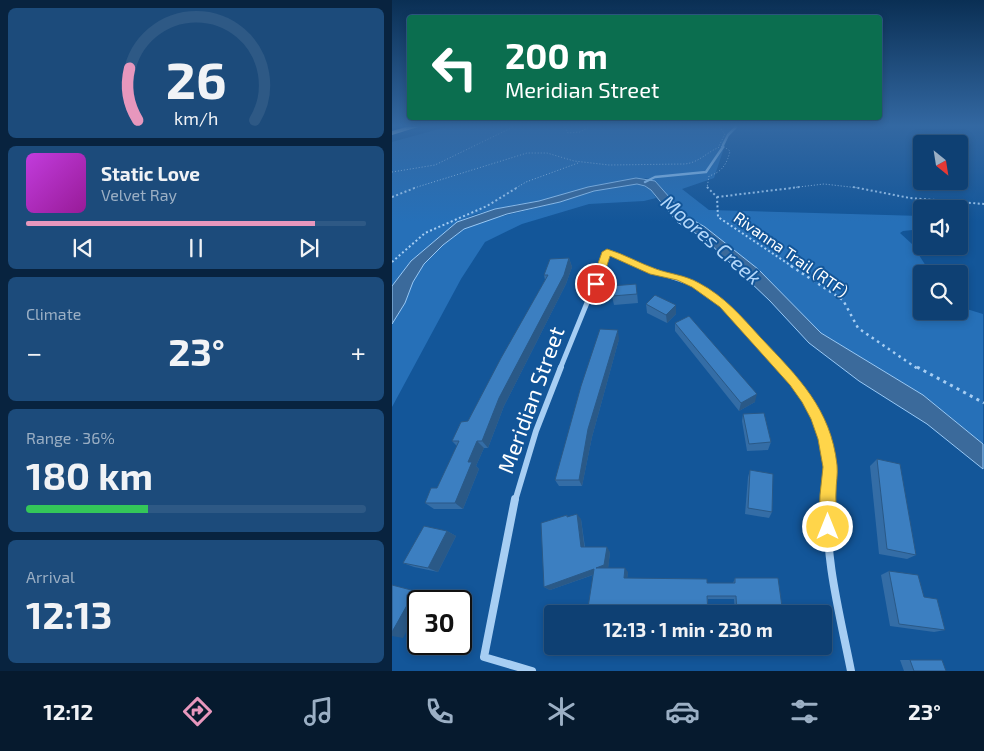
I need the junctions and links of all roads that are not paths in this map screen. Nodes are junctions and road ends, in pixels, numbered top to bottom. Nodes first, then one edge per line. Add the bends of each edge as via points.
1 (532, 671) edge
2 (851, 671) edge

1 - 2 street, Meridian Street via 484,657 512,512 527,456 607,252 653,272 680,278 724,304 807,398 818,417 830,467 828,527 834,584

